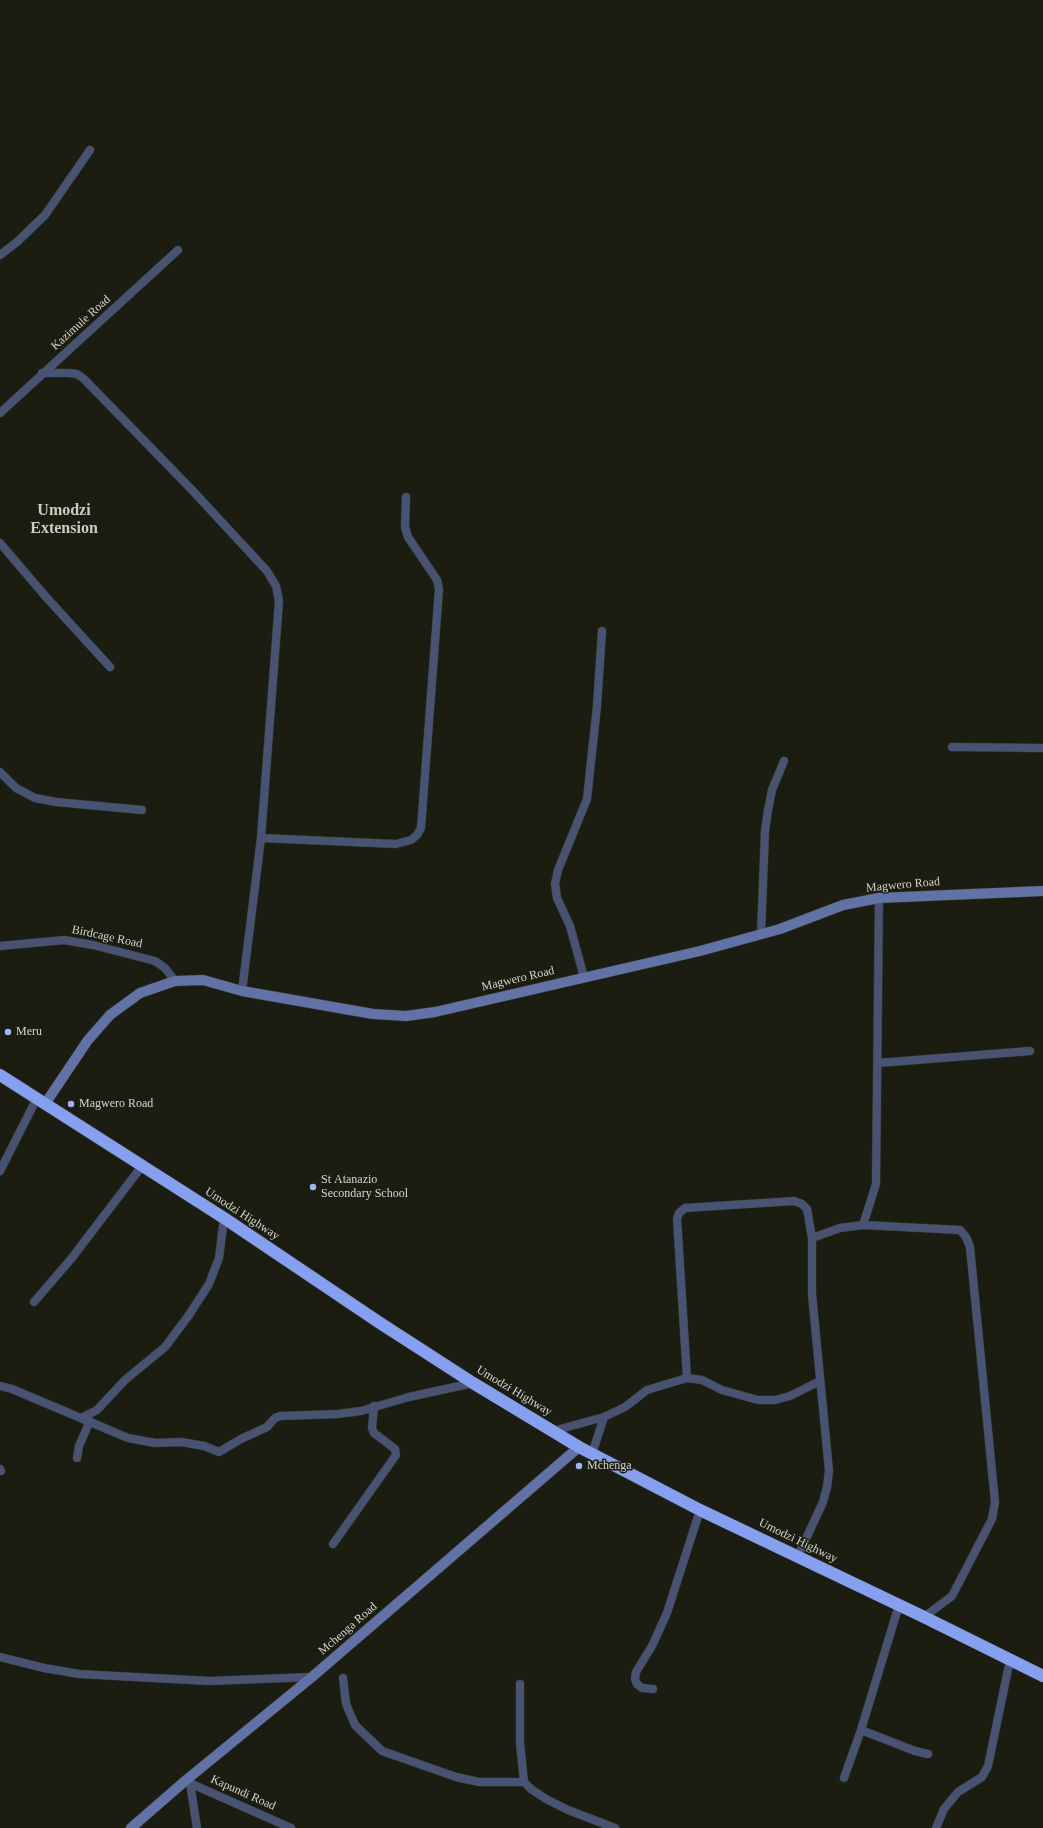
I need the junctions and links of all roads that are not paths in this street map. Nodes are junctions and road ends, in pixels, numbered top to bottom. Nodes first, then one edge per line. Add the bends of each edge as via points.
1 (90, 150) dead end
2 (178, 250) dead end
3 (0, 255) edge
4 (42, 373) junction
5 (0, 413) edge
6 (406, 497) dead end
7 (0, 543) edge
8 (602, 632) dead end
9 (110, 667) dead end
10 (952, 747) dead end
11 (1043, 748) edge
12 (784, 761) dead end
13 (0, 772) edge
14 (142, 810) dead end
15 (261, 838) junction
16 (1043, 890) edge
17 (879, 898) junction
18 (761, 934) junction
19 (0, 946) edge
20 (584, 977) junction
21 (175, 981) junction
22 (242, 991) junction
23 (1030, 1051) dead end
24 (878, 1063) junction
25 (0, 1075) edge
26 (41, 1101) junction
27 (142, 1166) junction
28 (0, 1171) edge
29 (224, 1218) junction
30 (863, 1225) junction
31 (812, 1238) junction
32 (34, 1302) dead end
33 (687, 1378) junction
34 (820, 1381) junction
35 (473, 1382) junction
36 (0, 1386) edge
37 (374, 1406) junction
38 (604, 1417) junction
39 (81, 1418) junction
40 (90, 1421) junction
41 (553, 1431) junction
42 (579, 1447) junction
43 (592, 1454) junction
44 (77, 1458) dead end
45 (700, 1510) junction
46 (333, 1544) dead end
47 (798, 1556) junction
48 (899, 1605) junction
49 (924, 1617) junction
50 (0, 1657) edge
51 (1010, 1660) junction
52 (1043, 1676) edge
53 (312, 1677) junction
54 (342, 1678) dead end
55 (520, 1684) dead end
56 (653, 1689) dead end
57 (861, 1730) junction
58 (928, 1754) dead end
59 (844, 1778) dead end
60 (187, 1782) junction
61 (524, 1782) junction
62 (130, 1828) edge
63 (197, 1828) edge
64 (291, 1828) edge
65 (615, 1828) edge
66 (936, 1828) edge

1 - 3 street via 44,215
2 - 4 street, Kazimule Road
4 - 5 street, Kazimule Road
4 - 15 street via 69,373 83,378 208,508 266,571 276,586 279,601
6 - 15 street via 405,527 408,537 437,580 439,589 421,828 411,840 396,844
7 - 9 street
8 - 20 street via 587,799 558,870 555,884 557,898 570,926
10 - 11 street
12 - 18 street via 772,790 765,831
13 - 14 street via 16,788 35,798
15 - 22 street
16 - 17 street, Magwero Road
17 - 18 street, Magwero Road via 843,905
17 - 24 street
18 - 20 street, Magwero Road via 700,951
19 - 21 street, Birdcage Road via 64,940 93,945 155,961 165,968
20 - 22 street, Magwero Road via 435,1012 406,1016 373,1014
21 - 22 street, Magwero Road via 203,980
21 - 26 street, Magwero Road via 140,993 110,1016
23 - 24 street
24 - 30 street via 876,1184
25 - 26 highway, Umodzi Highway
26 - 27 highway, Umodzi Highway
26 - 28 street
27 - 29 highway, Umodzi Highway
27 - 32 street via 72,1259
29 - 35 highway, Umodzi Highway
29 - 39 street via 219,1258 209,1284 189,1315 165,1348 125,1380 97,1410
30 - 31 street via 840,1228
30 - 49 street via 960,1230 970,1247 995,1502 992,1519 952,1596
31 - 33 street via 807,1210 802,1204 794,1201 685,1208 679,1213 677,1219
31 - 34 street via 812,1294
33 - 34 street via 702,1380 722,1390 758,1400 775,1400 790,1396
33 - 38 street via 647,1390 625,1407
34 - 47 street via 829,1471 827,1487 823,1502
35 - 37 street
35 - 41 highway, Umodzi Highway
36 - 39 street
37 - 40 street via 361,1411 338,1414 280,1416 267,1427 219,1452 181,1442 128,1438
37 - 46 street via 374,1433 395,1449 396,1456
38 - 41 street
38 - 43 street
39 - 40 street
40 - 44 street via 79,1446
41 - 42 highway, Umodzi Highway
42 - 43 highway, Umodzi Highway
42 - 53 street, Mchenga Road
43 - 45 highway, Umodzi Highway
45 - 47 highway, Umodzi Highway
45 - 56 street via 667,1613 652,1646 636,1672 637,1684 642,1688
47 - 48 highway, Umodzi Highway
48 - 49 highway, Umodzi Highway
48 - 57 street
49 - 51 highway, Umodzi Highway
50 - 53 street via 79,1674 209,1680
51 - 52 highway, Umodzi Highway
51 - 66 street via 988,1766 982,1777 958,1792 944,1809
53 - 60 street, Mchenga Road
54 - 61 street via 346,1704 355,1725 382,1751 464,1779 480,1782
55 - 61 street via 520,1743
57 - 58 street
57 - 59 street
60 - 62 street, Mchenga Road
60 - 63 street
60 - 64 street, Kapundi Road
61 - 65 street via 546,1799

